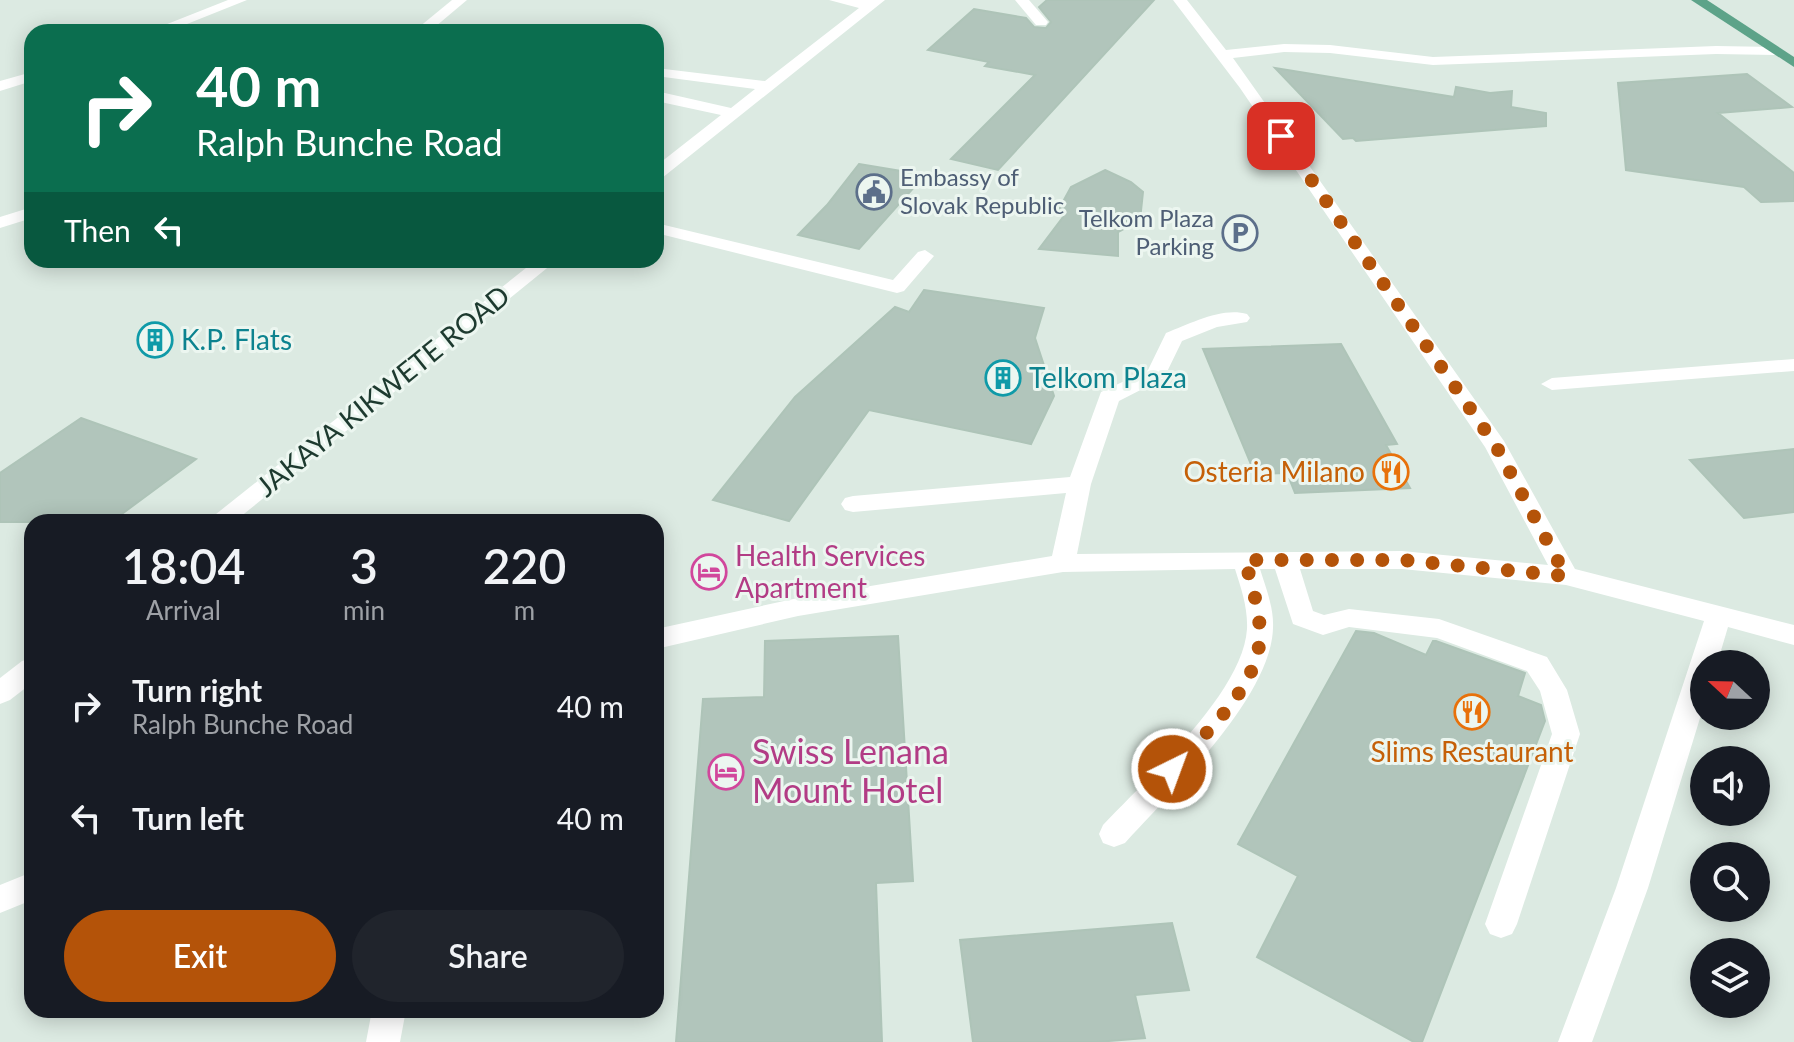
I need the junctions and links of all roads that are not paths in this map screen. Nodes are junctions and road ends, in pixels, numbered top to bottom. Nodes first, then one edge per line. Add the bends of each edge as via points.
1 (240, 0) edge
2 (460, 0) edge
3 (836, 0) edge
4 (1022, 0) edge
5 (1180, 0) edge
6 (1698, 0) edge
7 (874, 3) edge
8 (1041, 22) dead end
9 (176, 24) edge
10 (430, 24) edge
11 (1775, 51) junction
12 (1222, 55) junction
13 (1794, 63) edge
14 (664, 73) edge
15 (24, 78) edge
16 (0, 86) edge
17 (769, 86) junction
18 (664, 98) edge
19 (733, 113) junction
20 (664, 168) edge
21 (24, 215) edge
22 (0, 223) edge
23 (664, 230) edge
24 (925, 256) dead end
25 (538, 268) edge
26 (1240, 318) dead end
27 (1794, 365) edge
28 (1552, 384) dead end
29 (1079, 484) junction
30 (853, 504) dead end
31 (228, 514) edge
32 (1245, 560) junction
33 (1285, 561) junction
34 (1063, 563) junction
35 (1566, 576) junction
36 (1719, 614) junction
37 (1794, 635) edge
38 (664, 637) edge
39 (24, 674) edge
40 (0, 693) edge
41 (1114, 834) dead end
42 (24, 889) edge
43 (0, 899) edge
44 (1501, 924) dead end
45 (388, 1018) edge
46 (383, 1042) edge
47 (1575, 1042) edge

1 - 9 street
2 - 10 street
3 - 7 street
4 - 8 street
5 - 12 street
6 - 11 main road
7 - 17 street
11 - 12 street via 1433,61 1330,49
11 - 13 main road
12 - 35 street via 1496,446
14 - 17 street
15 - 16 street
17 - 19 street
18 - 19 street
19 - 20 street
21 - 22 street
23 - 24 street via 897,287
25 - 31 street, JAKAYA KIKWETE ROAD
26 - 29 street via 1173,337 1157,374 1109,397
27 - 28 street
29 - 30 street
29 - 34 street
32 - 33 street
32 - 34 street
32 - 41 street via 1260,635 1250,672 1229,705
33 - 35 street via 1402,560
33 - 44 street via 1302,617 1323,625 1349,618 1439,629 1537,664 1553,690 1566,734
34 - 38 street via 798,607
35 - 36 street
36 - 37 street
36 - 47 street via 1632,888
39 - 40 street
42 - 43 street
45 - 46 street

